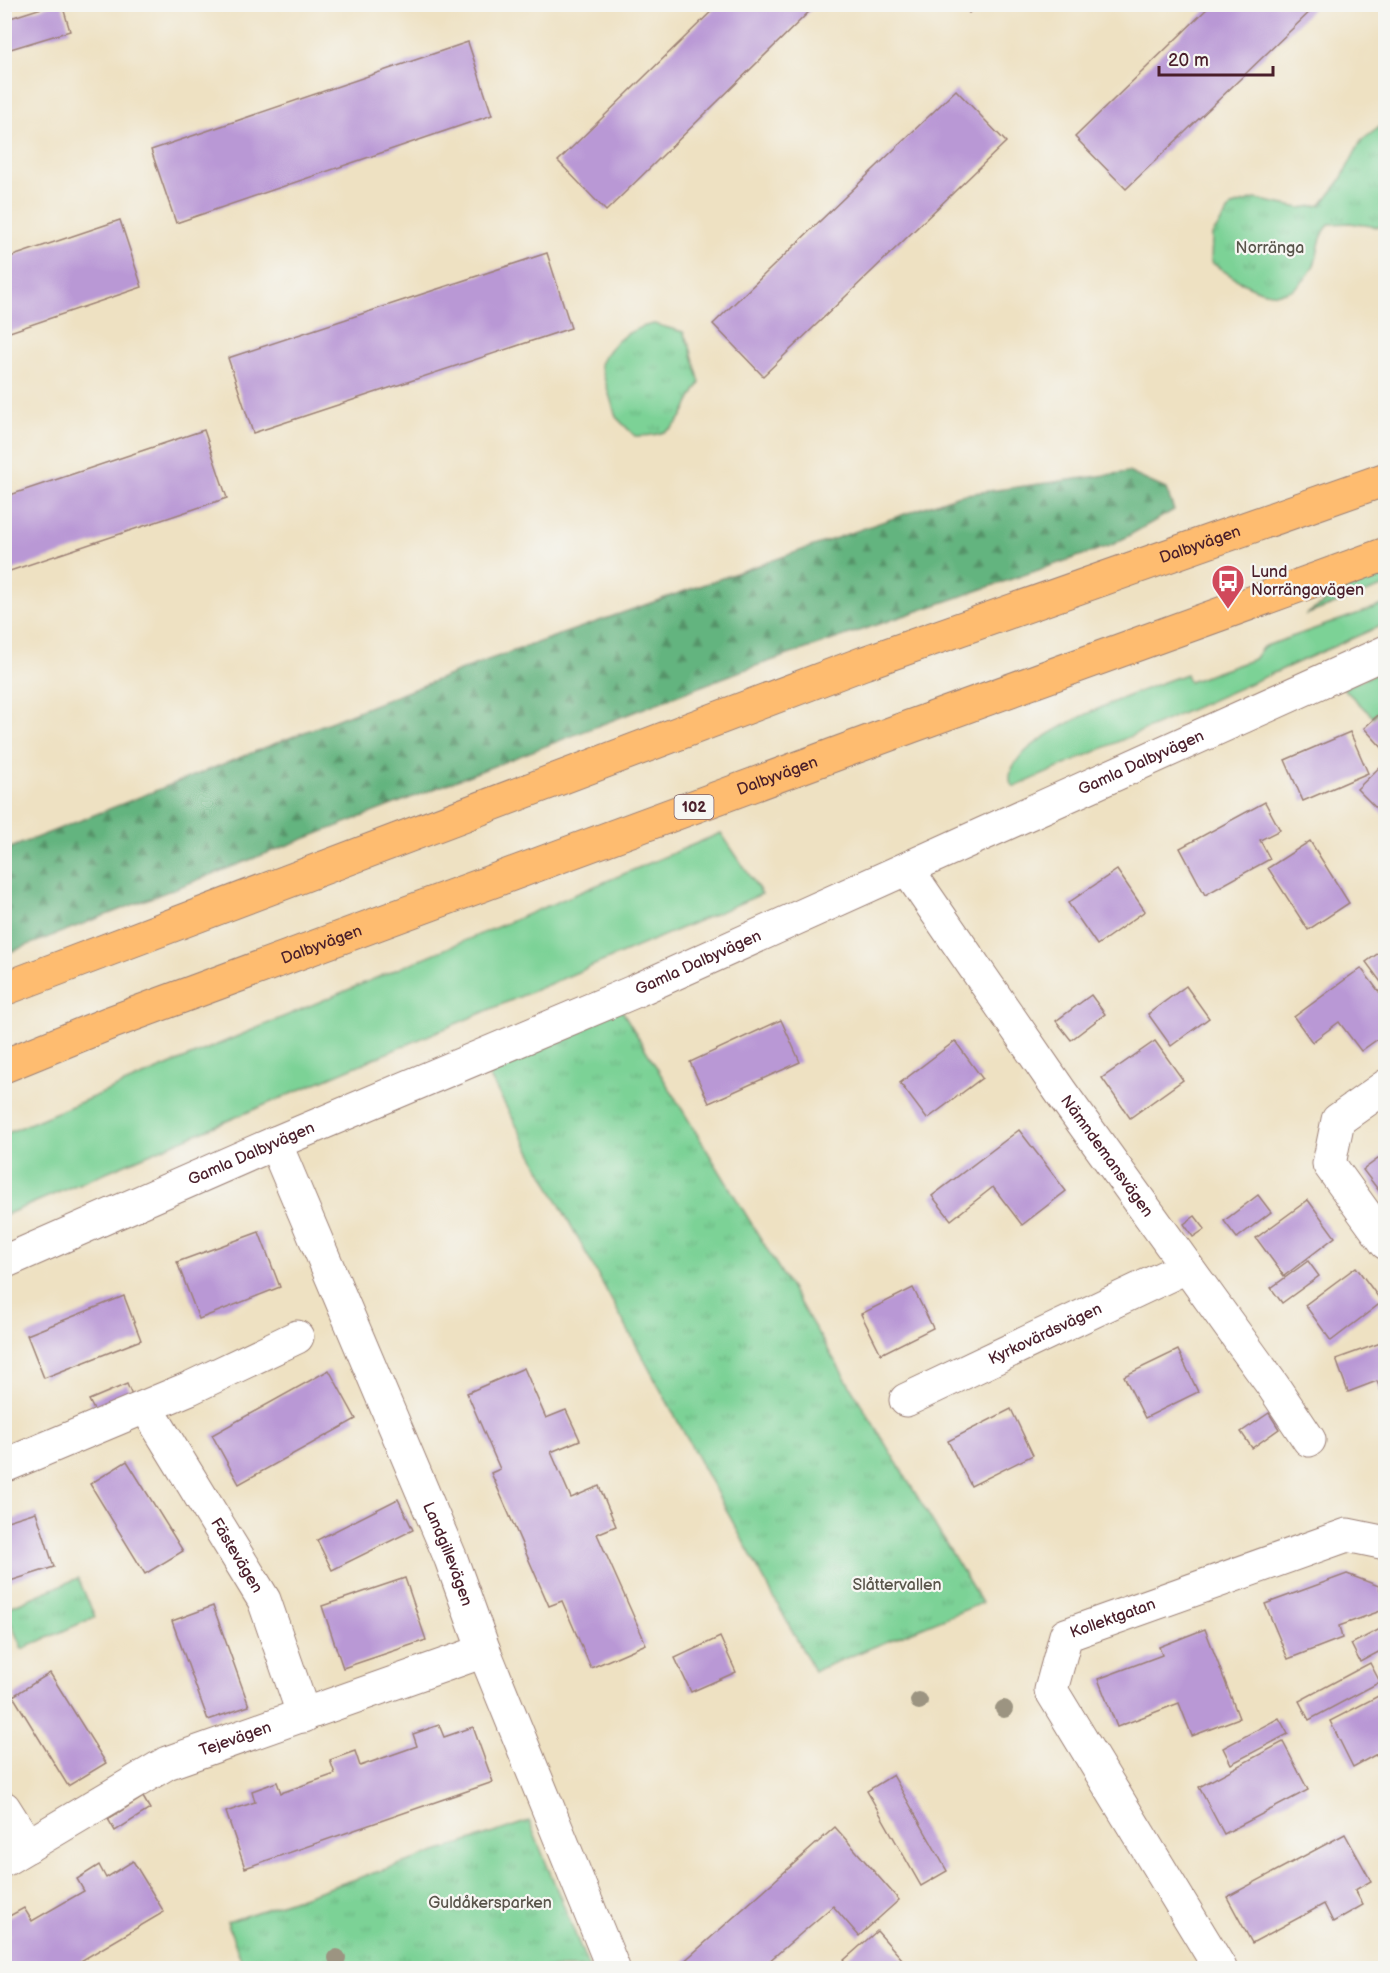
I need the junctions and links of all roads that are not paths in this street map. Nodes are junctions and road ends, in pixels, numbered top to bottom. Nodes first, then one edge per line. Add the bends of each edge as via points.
1 (1386, 479) edge
2 (1386, 554) edge
3 (1386, 652) edge
4 (907, 869) junction
5 (4, 989) edge
6 (4, 1066) edge
7 (1386, 1086) edge
8 (275, 1143) junction
9 (1386, 1244) edge
10 (4, 1262) edge
11 (1186, 1268) junction
12 (297, 1337) dead end
13 (906, 1400) dead end
14 (146, 1407) junction
15 (1309, 1440) dead end
16 (4, 1466) edge
17 (1386, 1543) edge
18 (484, 1651) junction
19 (304, 1716) junction
20 (4, 1808) edge
21 (16, 1853) edge
22 (613, 1968) edge
23 (1220, 1968) edge

1 - 5 main road, Dalbyvägen via 864,663
2 - 6 main road, Dalbyvägen / 102 via 252,970
3 - 4 street, Gamla Dalbyvägen
4 - 8 street, Gamla Dalbyvägen via 624,996
4 - 11 street, Nämndemansvägen
7 - 9 street via 1338,1120 1329,1164
8 - 10 street, Gamla Dalbyvägen
8 - 18 street, Landgillevägen via 446,1548
11 - 13 street, Kyrkovärdsvägen
11 - 15 street, Nämndemansvägen via 1282,1417
12 - 14 street
14 - 16 street
14 - 19 street, Fästevägen via 264,1600
17 - 23 street, Kollektgatan via 1347,1534 1066,1635 1051,1690
18 - 19 street, Tejevägen
18 - 22 street, Landgillevägen
19 - 21 street, Tejevägen via 167,1763
20 - 21 street

